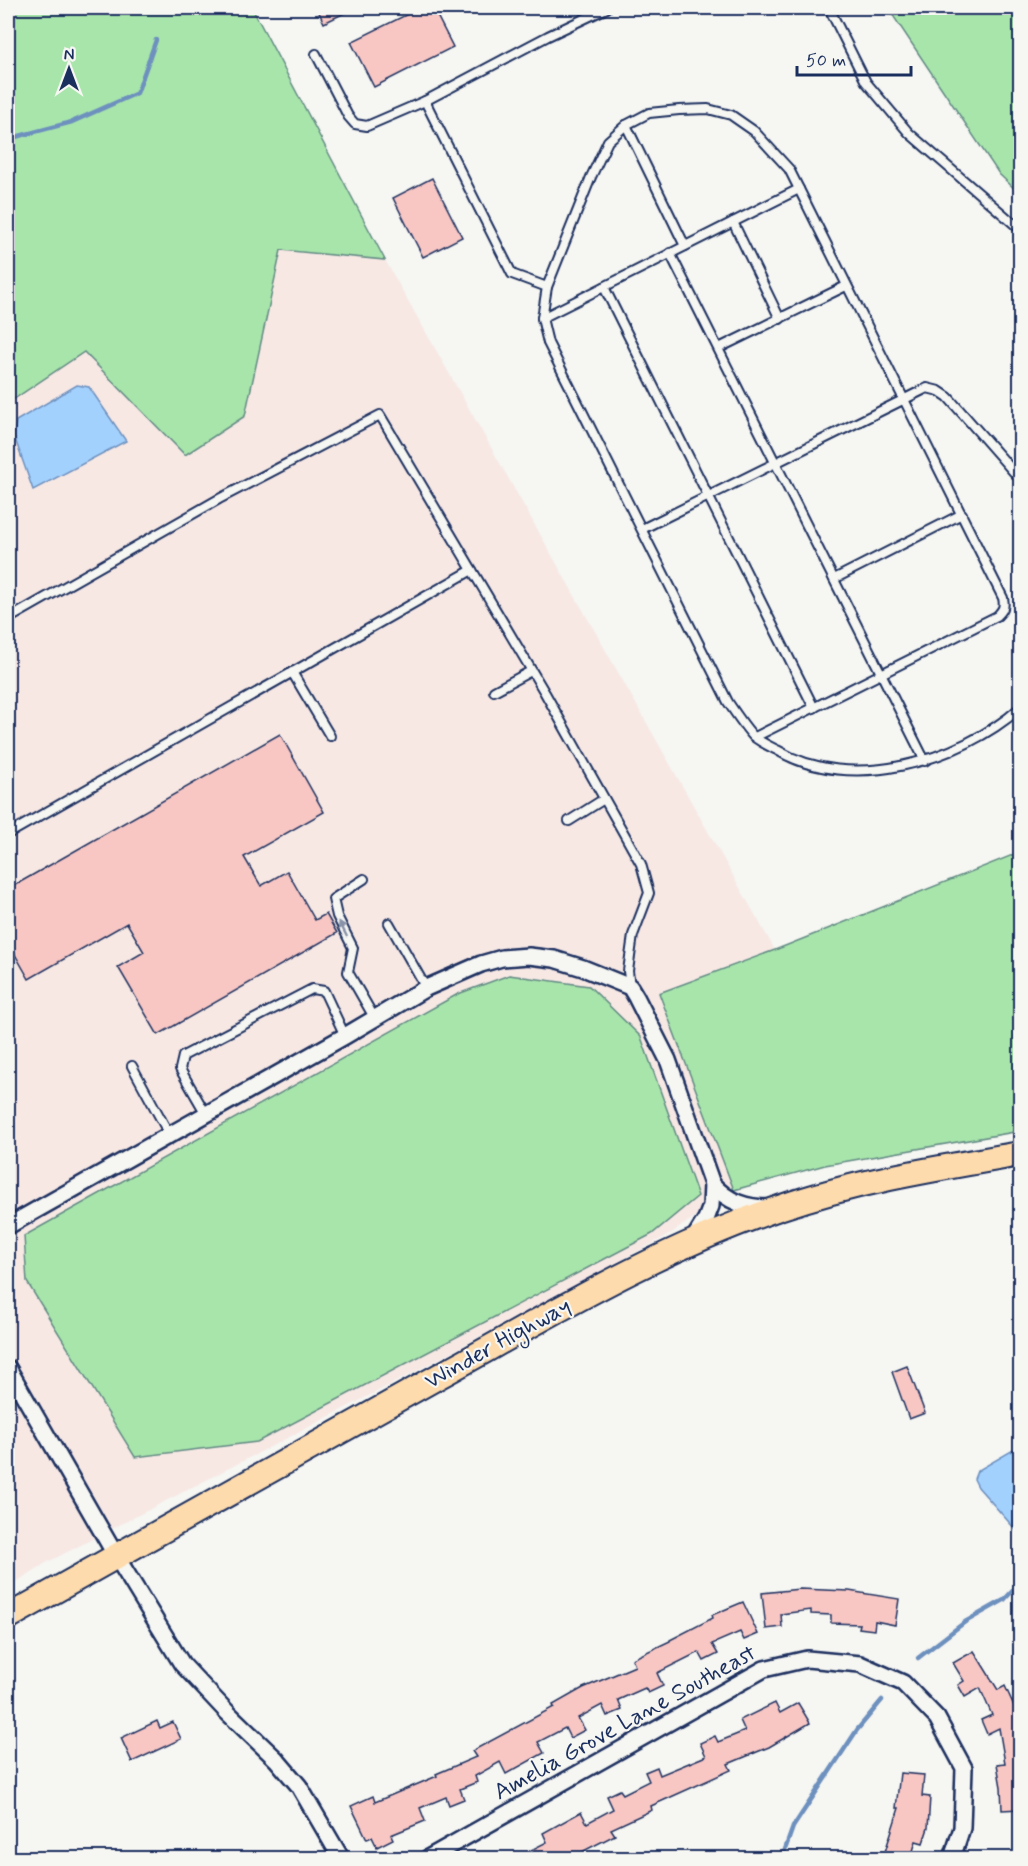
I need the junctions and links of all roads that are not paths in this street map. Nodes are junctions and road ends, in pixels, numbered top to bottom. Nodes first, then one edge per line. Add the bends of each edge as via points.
1 (607, 8) edge
2 (829, 8) edge
3 (316, 54) dead end
4 (425, 101) junction
5 (626, 125) junction
6 (798, 189) junction
7 (733, 222) junction
8 (1020, 229) edge
9 (685, 246) junction
10 (670, 253) junction
11 (846, 286) junction
12 (547, 287) junction
13 (604, 287) junction
14 (542, 318) junction
15 (780, 319) junction
16 (719, 348) junction
17 (903, 399) junction
18 (776, 464) junction
19 (1020, 479) edge
20 (708, 496) junction
21 (962, 514) junction
22 (642, 529) junction
23 (472, 570) junction
24 (834, 579) junction
25 (8, 619) edge
26 (531, 670) junction
27 (292, 672) junction
28 (881, 675) junction
29 (494, 691) dead end
30 (814, 708) junction
31 (1020, 708) edge
32 (330, 736) dead end
33 (755, 737) junction
34 (925, 761) junction
35 (604, 799) junction
36 (569, 821) dead end
37 (8, 834) edge
38 (364, 879) dead end
39 (389, 923) dead end
40 (630, 987) junction
41 (426, 988) junction
42 (375, 1019) junction
43 (345, 1036) junction
44 (132, 1066) dead end
45 (206, 1114) junction
46 (169, 1134) junction
47 (1020, 1154) edge
48 (712, 1184) junction
49 (779, 1208) junction
50 (8, 1226) edge
51 (693, 1240) junction
52 (8, 1368) edge
53 (116, 1556) junction
54 (8, 1617) edge
55 (341, 1858) edge
56 (428, 1858) edge
57 (952, 1858) edge

1 - 4 lane
2 - 8 lane via 866,82 909,133
3 - 4 lane via 355,124 367,126
4 - 12 lane via 512,274
5 - 6 lane via 649,114 679,110 708,109 731,114 773,151 789,169
5 - 9 lane
5 - 12 lane via 608,141
6 - 7 lane
6 - 11 lane
7 - 9 lane
7 - 15 lane
9 - 10 lane
10 - 13 lane
10 - 16 lane
11 - 15 lane
11 - 17 lane
12 - 14 lane
13 - 14 lane
13 - 20 lane
14 - 22 lane via 548,343
15 - 16 lane
16 - 18 lane
17 - 18 lane
17 - 19 lane via 927,388 939,390
17 - 21 lane
18 - 20 lane
18 - 24 lane
20 - 22 lane
20 - 30 lane
21 - 24 lane
21 - 28 lane via 1003,598 1003,610
22 - 33 lane via 728,702
23 - 25 lane via 380,415 219,499
23 - 26 lane
23 - 27 lane
24 - 28 lane
26 - 29 lane
26 - 35 lane
27 - 32 lane
27 - 37 lane
28 - 30 lane
28 - 34 lane
30 - 33 lane
31 - 34 lane via 986,734
33 - 34 lane via 790,759 847,770 876,770
35 - 36 lane
35 - 40 lane via 641,864 648,893 633,935
42 -> 38 lane via 348,972 352,948 333,899
39 - 41 lane
40 - 41 street via 583,968 529,956 481,964
40 - 48 street via 668,1060
41 - 42 street
42 - 43 street
43 - 45 street
43 - 45 lane via 324,991 312,989 183,1056 180,1069
44 - 46 lane
45 - 46 street
46 - 50 street
47 - 49 main road, Winder Highway via 897,1176
48 - 49 street via 732,1201
48 - 51 street via 709,1212
49 - 51 main road, Winder Highway
51 - 53 main road, Winder Highway
52 - 53 street
53 - 54 main road, Winder Highway
53 - 55 street via 182,1664 299,1786
56 - 57 street, Amelia Grove Lane Southeast via 764,1669 807,1659 860,1664 903,1683 937,1718 964,1768 962,1828

